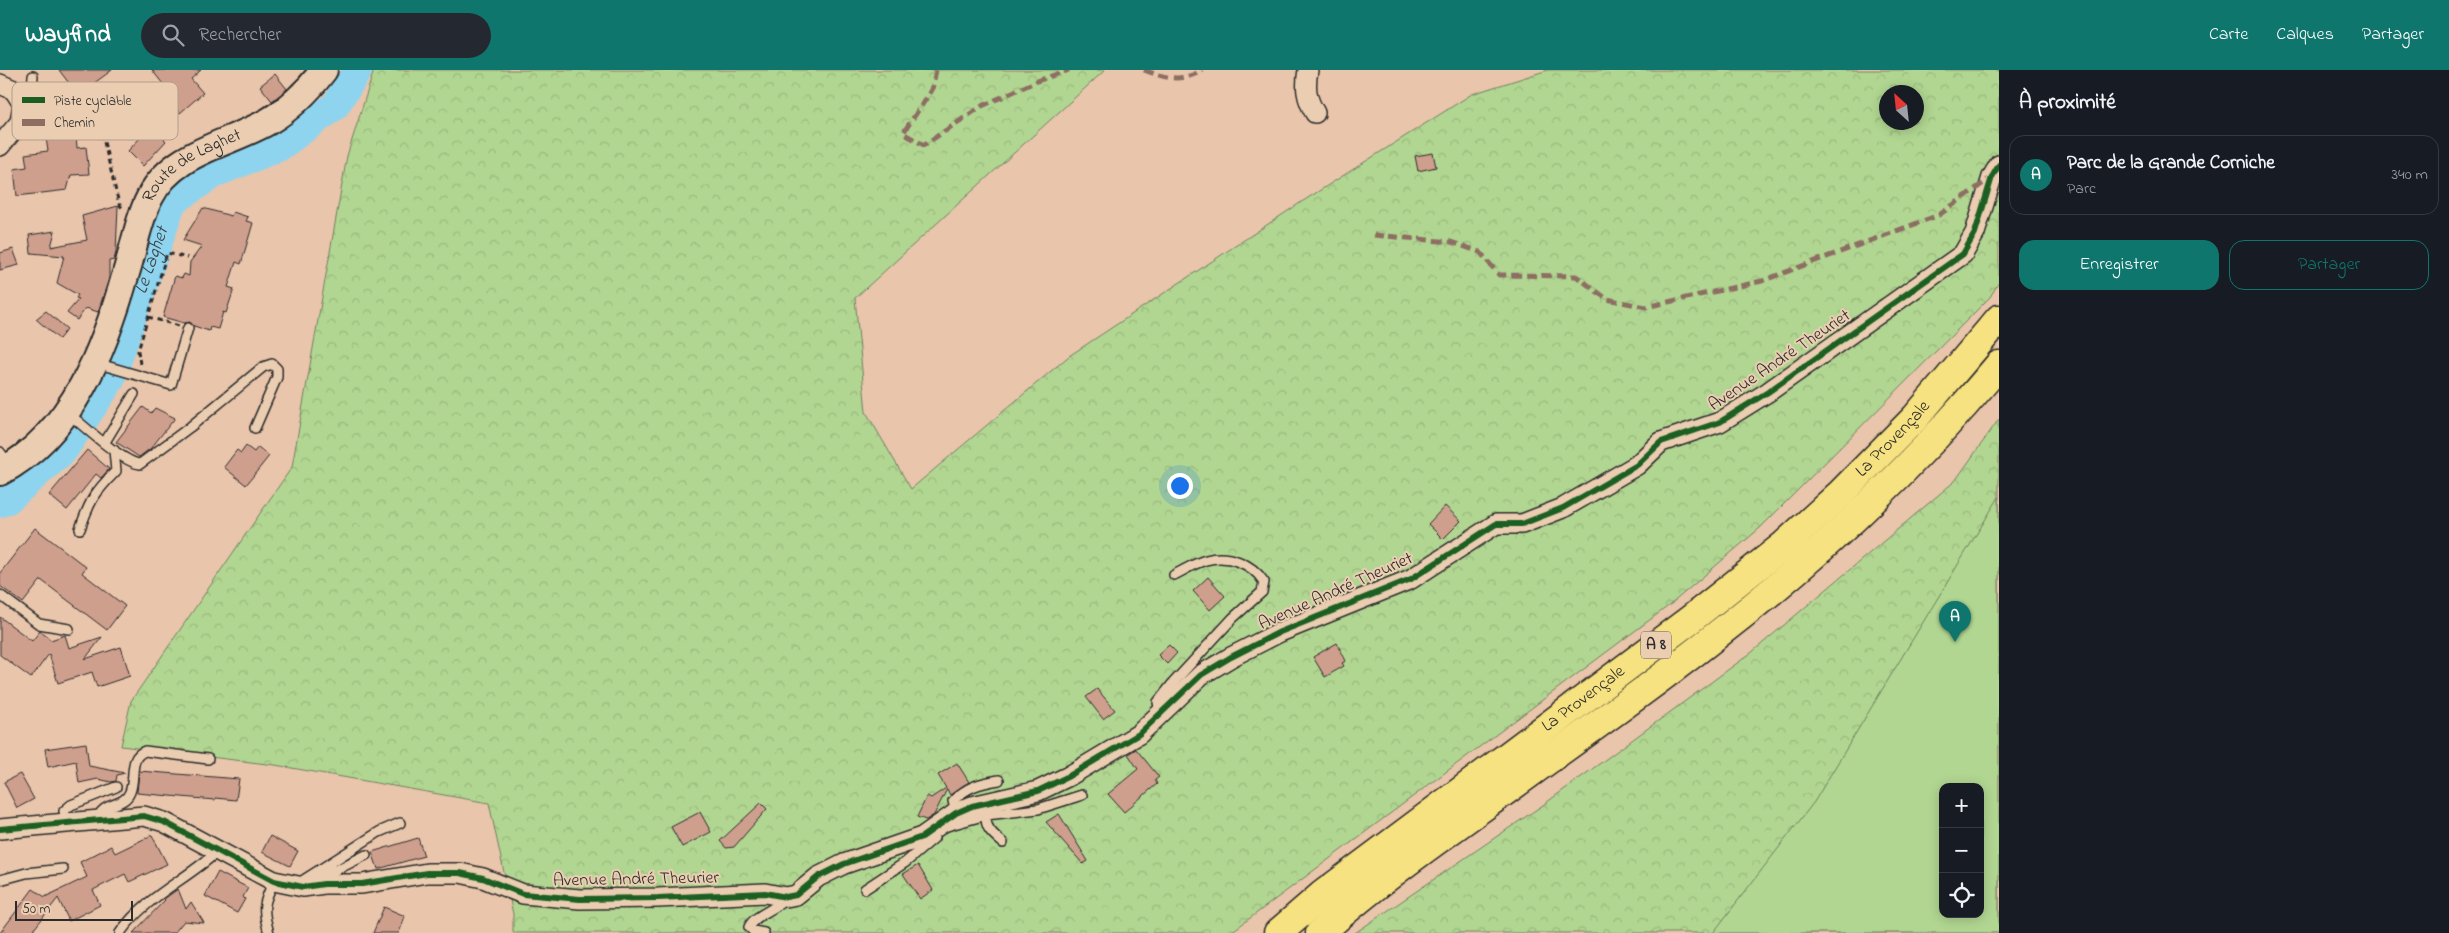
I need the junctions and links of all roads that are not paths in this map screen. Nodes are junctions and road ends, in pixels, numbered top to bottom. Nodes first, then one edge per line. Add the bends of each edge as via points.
1 (324, 70) edge
2 (1308, 70) edge
3 (33, 76) dead end
4 (32, 82) edge
5 (0, 84) edge
6 (12, 89) edge
7 (1315, 113) dead end
8 (12, 132) edge
9 (0, 146) edge
10 (1999, 165) edge
11 (1999, 319) edge
12 (188, 328) road end
13 (98, 364) junction
14 (1999, 364) edge
15 (134, 394) dead end
16 (69, 414) junction
17 (255, 428) dead end
18 (102, 439) junction
19 (114, 450) junction
20 (4, 463) edge
21 (80, 529) dead end
22 (1174, 575) dead end
23 (0, 595) edge
24 (69, 628) dead end
25 (1160, 715) junction
26 (208, 759) dead end
27 (998, 780) dead end
28 (116, 787) dead end
29 (1082, 794) dead end
30 (956, 813) junction
31 (986, 815) junction
32 (97, 821) junction
33 (400, 823) dead end
34 (67, 824) junction
35 (940, 826) junction
36 (0, 829) edge
37 (1003, 843) dead end
38 (218, 851) junction
39 (366, 855) dead end
40 (63, 869) dead end
41 (313, 875) junction
42 (0, 880) edge
43 (274, 881) junction
44 (293, 887) junction
45 (865, 889) dead end
46 (786, 897) junction
47 (120, 933) edge
48 (269, 933) edge
49 (764, 933) edge
50 (1278, 933) edge
51 (1320, 933) edge

1 - 13 main road, Route de Laghet via 300,98 280,114 182,162 158,184 150,197
2 - 7 street via 1307,100
3 - 4 lane
5 - 6 street
8 - 9 street
10 - 25 street, Avenue André Theuriet via 1992,177 1975,233 1963,254 1768,392 1720,422 1662,442 1637,465 1563,508 1522,524 1496,524 1411,579 1280,632 1231,657 1201,675
11 - 50 highway, La Provençale / A 8 via 1915,418 1783,546 1691,619 1322,895
12 - 13 lane via 171,385
13 - 16 main road, Route de Laghet
14 - 51 highway, La Provençale / A 8 via 1883,490 1776,587 1710,641
15 - 18 lane
16 - 18 lane
16 - 20 main road, Route de Laghet via 47,436
17 - 19 lane via 278,377 272,364 263,367 140,464 132,463
18 - 19 lane
19 - 21 lane via 116,471 96,490
22 - 25 lane via 1207,560 1237,560 1257,571 1264,582 1262,592 1233,618 1158,702
23 - 24 lane via 39,624
25 - 30 street via 1140,734 1038,792 972,806
26 - 32 lane via 145,751 139,753 135,758 131,790 127,797 99,812
27 - 30 lane via 977,784 962,792 953,801
28 - 34 lane via 71,805 64,811
29 - 31 lane via 1038,809
30 - 35 street
31 - 35 lane via 951,826
31 - 37 lane via 985,822 990,832
32 - 34 street, Avenue André Theurier
32 - 38 street, Avenue André Theurier via 144,816 164,822
33 - 41 lane via 379,832
34 - 36 street, Avenue André Theurier
35 - 45 lane via 939,834 931,841
35 - 46 street via 922,837 844,864 818,877 796,895
38 - 43 street, Avenue André Theurier
38 - 47 lane via 150,900
39 - 41 lane via 330,872
40 - 42 lane via 26,872
41 - 44 lane
43 - 44 street, Avenue André Theurier
43 - 48 lane via 263,912
44 - 46 street, Avenue André Theurier via 362,884 427,873 460,873 483,878 523,894 580,899 765,893
46 - 49 lane via 779,906 749,927

